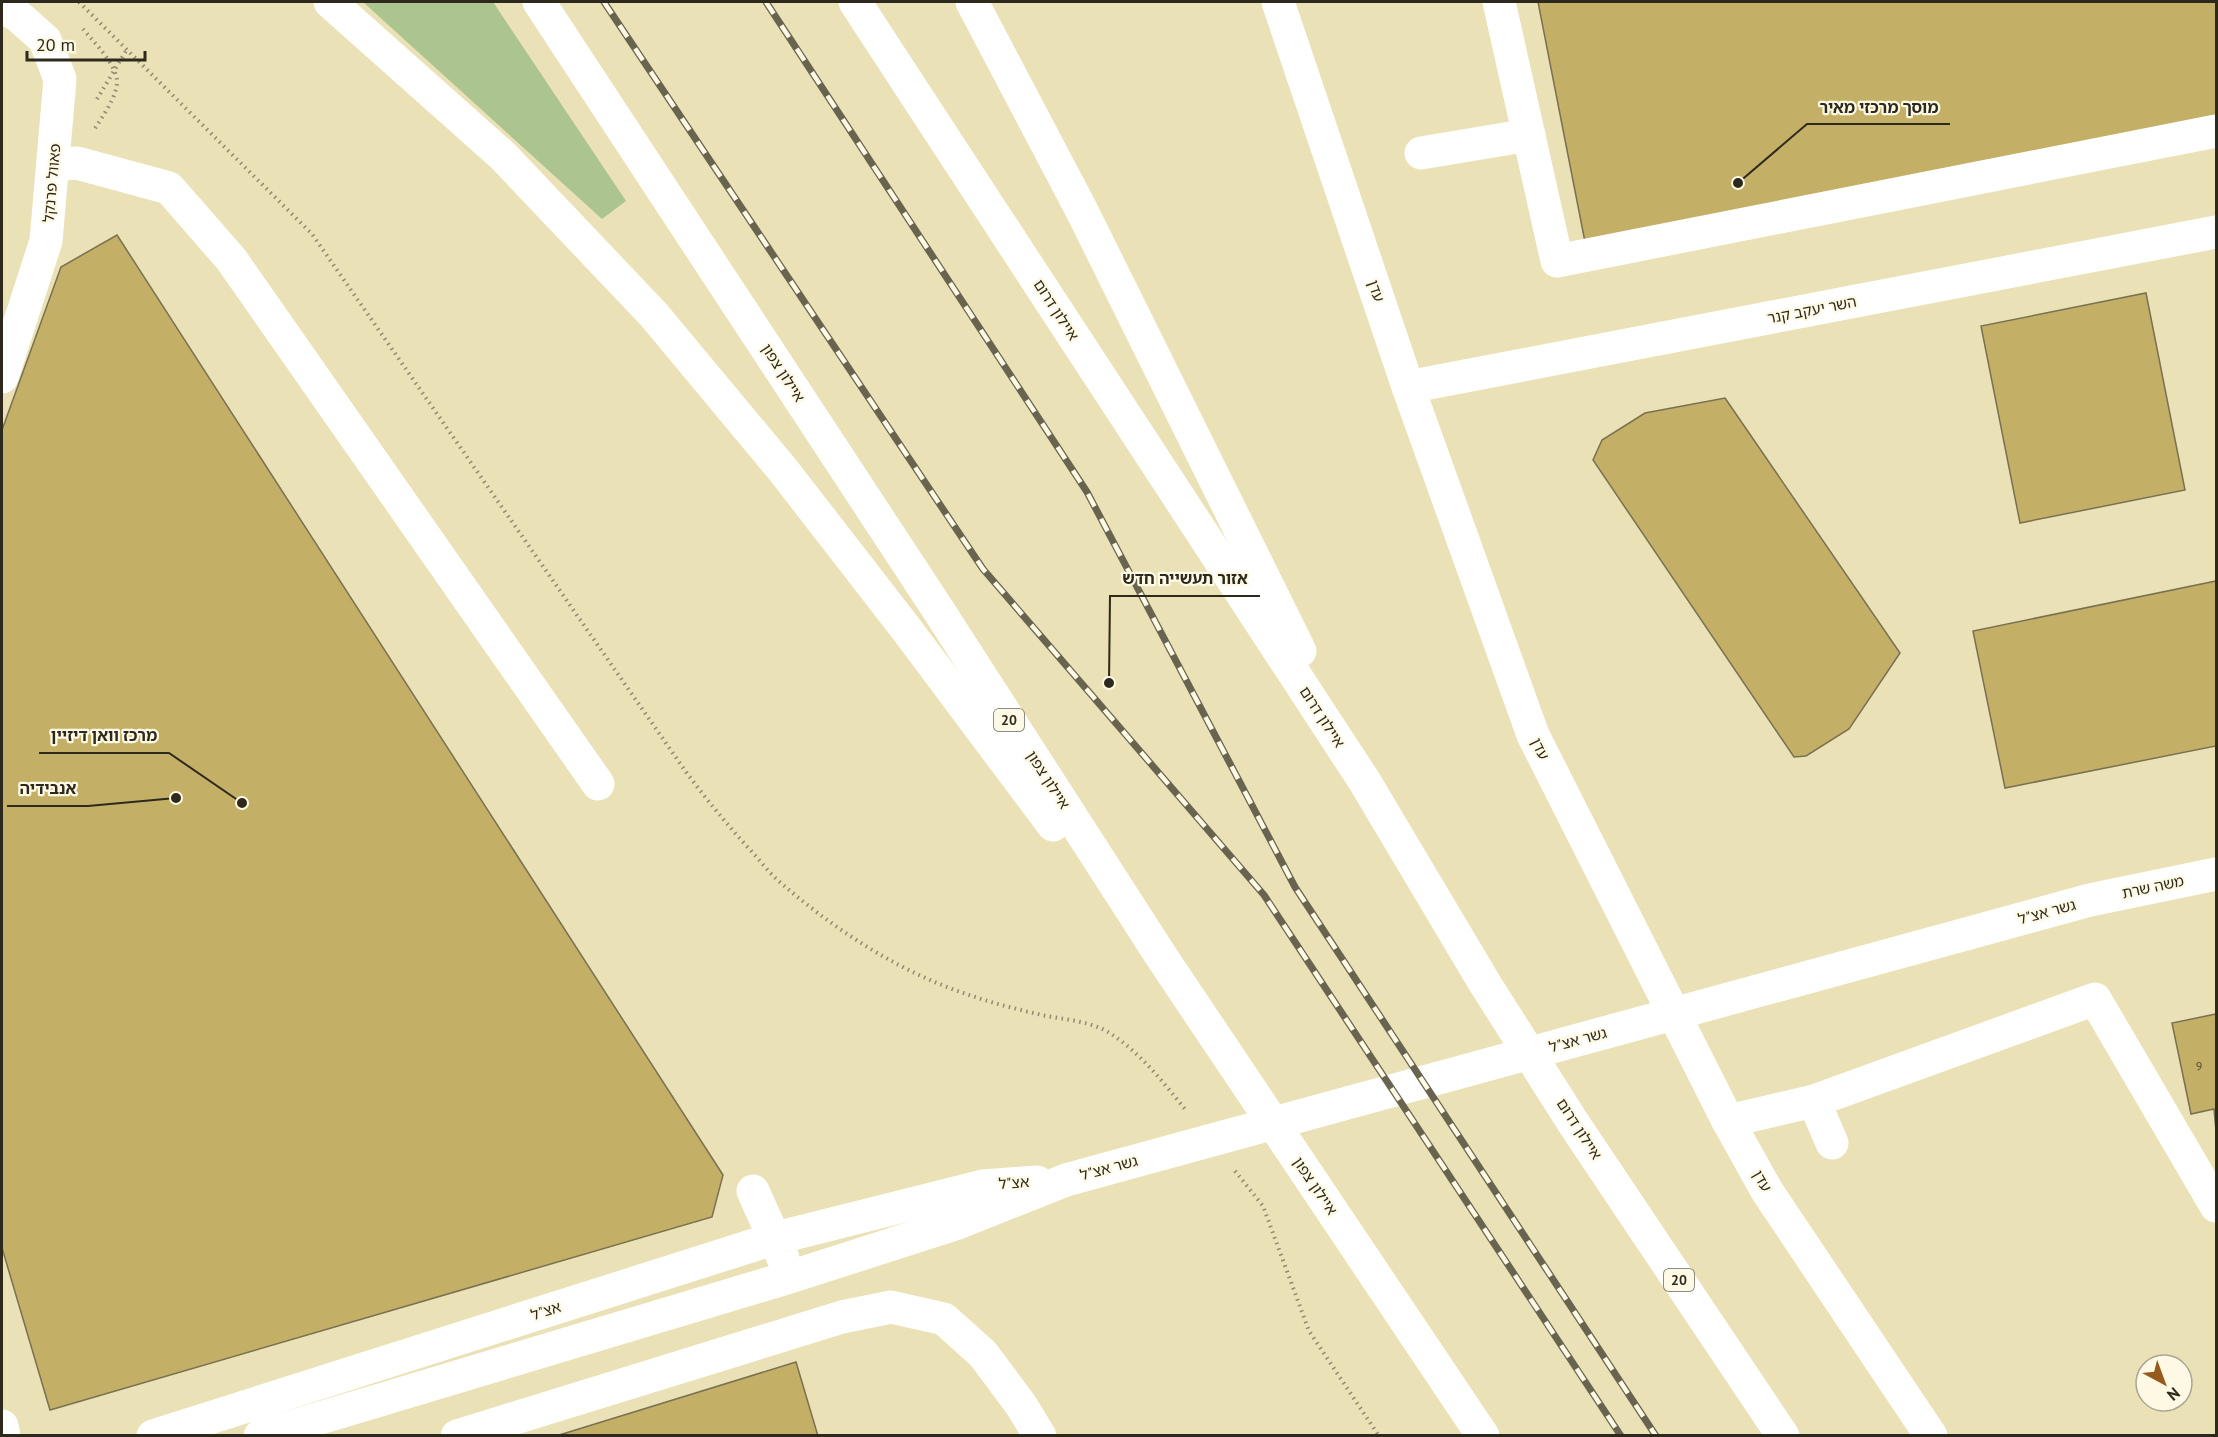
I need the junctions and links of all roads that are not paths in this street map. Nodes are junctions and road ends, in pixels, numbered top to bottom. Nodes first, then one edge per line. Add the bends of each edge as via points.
1 (330, 2) edge
2 (539, 2) edge
3 (855, 2) edge
4 (972, 2) edge
5 (1278, 2) edge
6 (1499, 2) edge
7 (2, 6) edge
8 (2217, 131) edge
9 (1529, 135) junction
10 (1420, 153) dead end
11 (53, 165) junction
12 (2217, 232) edge
13 (2, 377) edge
14 (1408, 387) junction
15 (1365, 782) junction
16 (598, 784) dead end
17 (2217, 874) edge
18 (2090, 900) joint
19 (1238, 1071) junction
20 (1814, 1101) junction
21 (1728, 1121) junction
22 (1832, 1143) dead end
23 (1066, 1180) junction
24 (753, 1191) dead end
25 (2217, 1206) edge
26 (776, 1238) junction
27 (790, 1277) junction
28 (2, 1426) edge
29 (4, 1436) edge
30 (153, 1436) edge
31 (260, 1436) edge
32 (457, 1436) edge
33 (1040, 1436) edge
34 (1483, 1436) edge
35 (1783, 1436) edge
36 (1931, 1436) edge

1 - 19 main road via 503,156 662,324 900,620
2 - 19 main road, איילון צפון / 20
3 - 15 main road, איילון דרום / 20
4 - 15 main road via 1082,211
5 - 14 main road, עדן
6 - 9 main road
7 - 11 main road, פאוול פרנקל via 45,40 60,79
8 - 9 main road via 1557,261
9 - 10 main road
11 - 13 main road, פאוול פרנקל via 46,241
11 - 16 main road via 77,163 169,188 231,259
12 - 14 main road, השר יעקב קנר
14 - 21 main road, עדן via 1533,735
15 - 35 main road, איילון דרום / 20 via 1561,1104
17 - 18 main road, משה שרת
18 - 23 main road, גשר אצ"ל
19 - 34 main road, איילון צפון / 20
20 - 21 main road
20 - 22 main road
20 - 25 main road via 2095,999
21 - 36 main road, עדן via 1767,1191
23 - 26 main road, אצ"ל via 983,1186
23 - 27 main road, אצ"ל via 958,1223
24 - 26 main road
26 - 27 main road
26 - 30 main road, אצ"ל
27 - 31 main road, אצ"ל
28 - 29 main road
32 - 33 main road via 842,1317 891,1307 944,1319 983,1354

